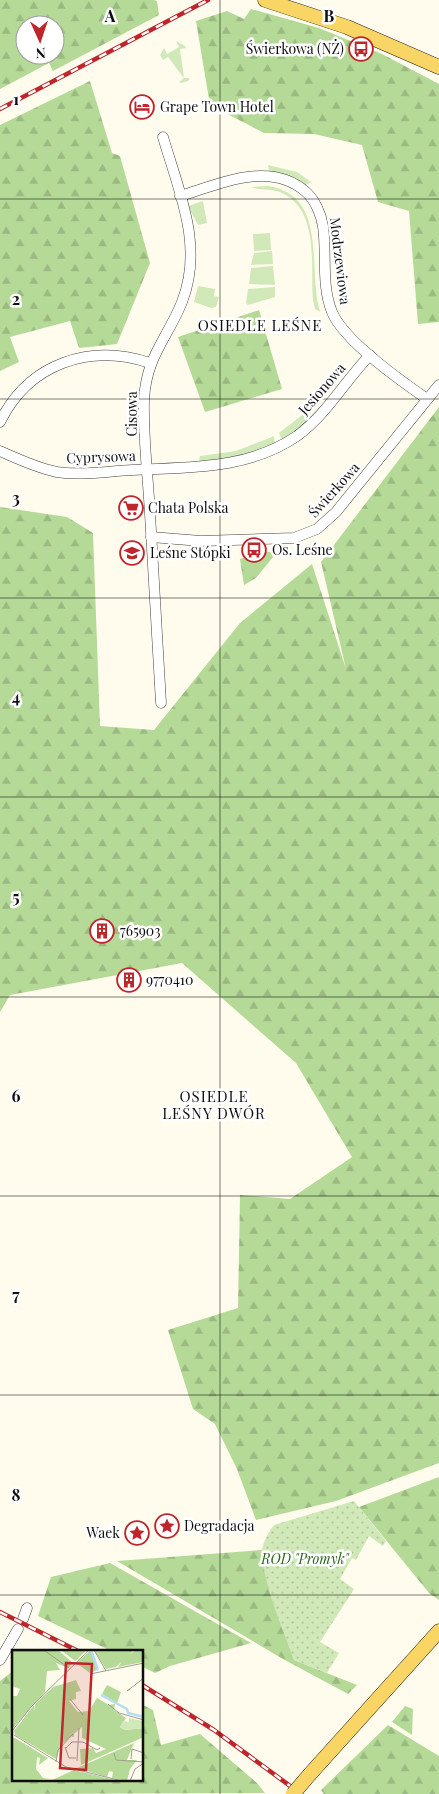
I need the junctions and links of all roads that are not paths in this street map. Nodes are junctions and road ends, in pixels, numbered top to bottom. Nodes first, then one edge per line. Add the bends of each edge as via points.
1 (265, 0) edge
2 (439, 67) edge
3 (163, 137) dead end
4 (180, 196) junction
5 (370, 355) junction
6 (150, 363) junction
7 (439, 385) edge
8 (427, 400) junction
9 (0, 422) edge
10 (0, 451) edge
11 (147, 469) junction
12 (151, 537) junction
13 (161, 703) dead end
14 (27, 1608) dead end
15 (23, 1619) dead end
16 (18, 1629) dead end
17 (439, 1631) edge
18 (0, 1660) edge
19 (292, 1794) edge

1 - 2 main road via 347,26
3 - 4 street, Cisowa
4 - 5 street, Modrzewiowa via 258,175 282,177 302,188 321,217 326,288 332,313 348,336
4 - 6 street, Cisowa via 191,236 189,282
5 - 8 street, Modrzewiowa
5 - 11 street, Jesionowa via 315,420 277,448 231,464
6 - 9 street via 108,354 65,362 29,383 12,401
6 - 11 street, Cisowa via 144,402
7 - 8 street, Świerkowa
8 - 12 street, Świerkowa via 327,521 306,535 282,540 201,542
10 - 11 street, Cyprysowa via 38,467 67,473
11 - 12 street, Cisowa
12 - 13 street, Cisowa
14 - 15 street
16 - 18 street
17 - 19 main road, bridge

